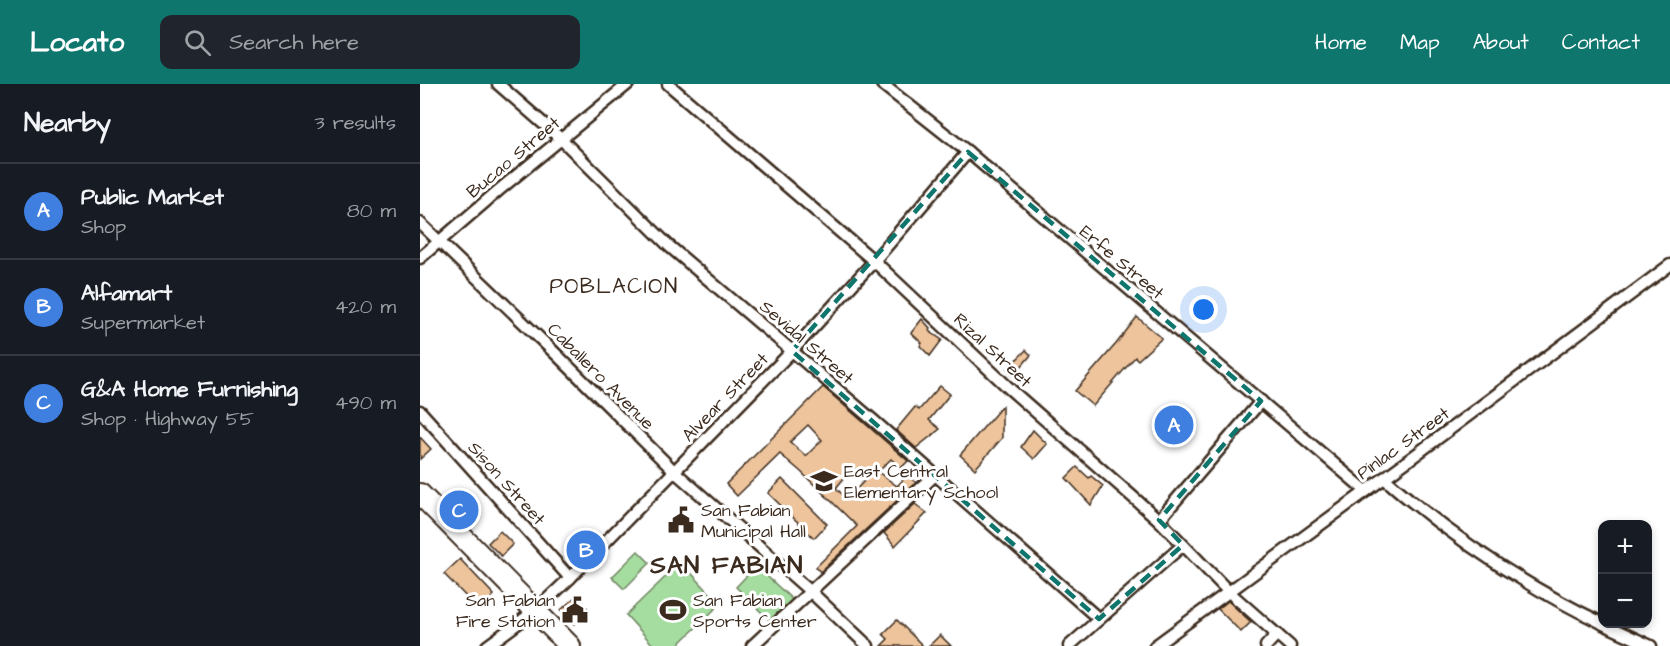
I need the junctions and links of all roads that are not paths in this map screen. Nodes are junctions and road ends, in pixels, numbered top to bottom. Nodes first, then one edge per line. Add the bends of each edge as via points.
1 (498, 84) edge
2 (628, 84) edge
3 (668, 84) edge
4 (882, 84) edge
5 (561, 139) junction
6 (968, 152) junction
7 (420, 223) edge
8 (440, 241) junction
9 (420, 258) edge
10 (874, 261) junction
11 (1670, 265) edge
12 (792, 351) junction
13 (1261, 401) junction
14 (420, 411) edge
15 (675, 472) junction
16 (934, 475) junction
17 (1384, 478) junction
18 (1366, 491) junction
19 (420, 494) edge
20 (1159, 520) junction
21 (1182, 545) junction
22 (570, 578) junction
23 (811, 592) junction
24 (1229, 592) junction
25 (536, 610) junction
26 (1099, 619) junction
27 (1598, 620) edge
28 (1613, 628) edge
29 (1277, 634) junction
30 (487, 646) edge
31 (570, 646) edge
32 (752, 646) edge
33 (868, 646) edge
34 (1069, 646) edge
35 (1155, 646) edge
36 (1266, 646) edge
37 (1290, 646) edge
38 (1651, 646) edge

1 - 5 street, Sevidal Street
2 - 5 street, Bucao Street
3 - 10 street, Rizal Street
4 - 6 street, Erfe Street
5 - 8 street, Bucao Street
5 - 12 street, Sevidal Street via 669,246
6 - 10 street, Alvear Street
6 - 13 street, Erfe Street
7 - 8 street, Caballero Avenue
8 - 9 street, Bucao Street
8 - 15 street, Caballero Avenue
10 - 12 street, Alvear Street
10 - 20 street, Rizal Street via 1011,390
11 - 17 street, Pinlac Street
12 - 15 street, Alvear Street
12 - 16 street, Sevidal Street
13 - 18 street, Erfe Street
13 - 20 street
14 - 22 street, Sison Street
15 - 22 street, Alvear Street
15 - 23 street, Caballero Avenue
16 - 23 street
16 - 26 street, Sevidal Street
17 - 18 street, Pinlac Street
17 - 27 street via 1480,553
18 - 24 street, Pinlac Street
19 - 25 highway
20 - 21 street, Rizal Street
21 - 24 street, Rizal Street
21 - 26 street
22 - 25 street, Alvear Street
23 - 32 street
23 - 33 street, Caballero Avenue
24 - 29 street, Rizal Street
24 - 35 street, Pinlac Street
25 - 30 street, Alvear Street
25 - 31 highway
26 - 34 street
28 - 38 street
29 - 36 street
29 - 37 street, Rizal Street

